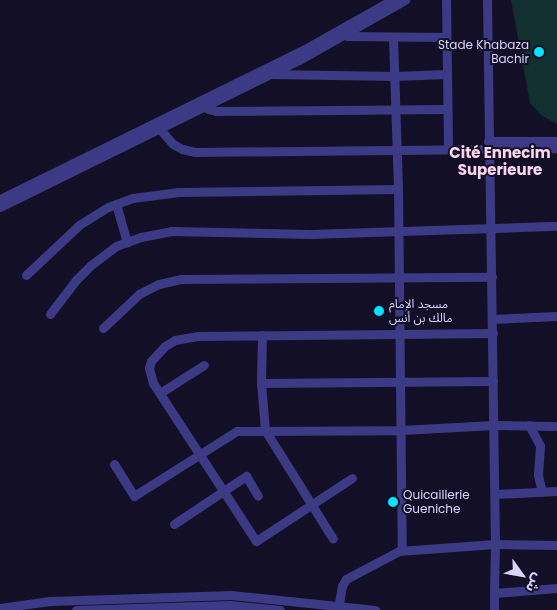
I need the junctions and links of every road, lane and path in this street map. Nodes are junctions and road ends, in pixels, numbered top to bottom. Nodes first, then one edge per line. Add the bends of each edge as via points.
1 (392, 0) edge
2 (405, 0) edge
3 (446, 0) edge
4 (487, 0) edge
5 (344, 36) junction
6 (393, 37) junction
7 (446, 37) junction
8 (269, 74) junction
9 (446, 74) junction
10 (395, 76) junction
11 (202, 103) junction
12 (446, 109) junction
13 (395, 110) junction
14 (160, 128) junction
15 (557, 141) edge
16 (488, 144) junction
17 (557, 148) edge
18 (448, 149) junction
19 (397, 150) junction
20 (398, 189) junction
21 (0, 199) edge
22 (116, 204) junction
23 (0, 207) edge
24 (557, 226) edge
25 (491, 227) junction
26 (398, 230) junction
27 (127, 242) junction
28 (26, 275) dead end
29 (397, 277) junction
30 (492, 277) junction
31 (50, 314) dead end
32 (557, 316) edge
33 (492, 319) junction
34 (103, 328) dead end
35 (400, 333) junction
36 (492, 333) junction
37 (262, 335) junction
38 (204, 365) dead end
39 (493, 381) junction
40 (262, 383) junction
41 (400, 384) junction
42 (160, 394) junction
43 (494, 425) junction
44 (529, 425) junction
45 (555, 426) dead end
46 (265, 430) junction
47 (401, 430) junction
48 (200, 454) junction
49 (114, 464) dead end
50 (352, 478) dead end
51 (223, 490) junction
52 (557, 491) edge
53 (542, 492) junction
54 (495, 494) junction
55 (258, 496) dead end
56 (311, 505) junction
57 (174, 524) dead end
58 (334, 539) dead end
59 (495, 544) junction
60 (557, 545) edge
61 (402, 550) junction
62 (557, 588) edge
63 (494, 593) junction
64 (231, 595) junction
65 (156, 598) junction
66 (32, 606) edge
67 (0, 608) edge
68 (230, 608) edge
69 (338, 608) edge
70 (156, 609) edge
71 (76, 610) edge
72 (280, 610) edge
73 (375, 610) edge
74 (494, 610) edge

1 - 11 street via 328,38
2 - 5 street
3 - 7 street
4 - 16 street
5 - 6 street
5 - 8 street
6 - 7 street
6 - 10 street
7 - 9 street
8 - 10 street
8 - 11 street
9 - 10 street
9 - 12 street
10 - 13 street
11 - 13 street via 216,111
11 - 14 street
11 - 21 street
12 - 13 street
12 - 18 street
13 - 19 street
14 - 19 street via 172,144 195,152
14 - 23 street
15 - 16 street
16 - 17 street
16 - 18 street
16 - 25 street
18 - 19 street
19 - 20 street
20 - 22 street via 162,193
20 - 26 street
22 - 27 street
22 - 28 street via 79,224
24 - 25 street
25 - 26 street
25 - 30 street
26 - 27 street via 310,234 171,231
26 - 29 street
27 - 31 street via 116,246 91,265 70,286
29 - 30 street
29 - 34 street via 181,279 139,294
29 - 35 street
30 - 33 street
32 - 33 street
33 - 36 street
35 - 36 street
35 - 37 street
35 - 41 street
36 - 39 street
37 - 40 street
37 - 42 street via 197,336 175,340 156,354 149,368
38 - 42 street
39 - 41 street
39 - 43 street
40 - 41 street
40 - 46 street
41 - 47 street
42 - 48 street
43 - 44 street
43 - 47 street
43 - 54 street
44 - 45 street
44 - 53 street via 540,446 538,476
46 - 47 street
46 - 48 street via 237,431
46 - 56 street
47 - 61 street
48 - 49 street via 134,496
48 - 51 street
50 - 56 street
51 - 55 street via 246,476
51 - 56 street via 256,541
51 - 57 street
52 - 53 street
53 - 54 street
54 - 59 street
56 - 58 street
59 - 60 street
59 - 61 street
59 - 63 street
61 - 69 street via 346,579
62 - 63 street
63 - 74 street
64 - 65 street
64 - 68 street
64 - 69 street
65 - 66 street
65 - 70 street
66 - 67 street
68 - 70 street
68 - 72 street
69 - 73 street
70 - 71 street

